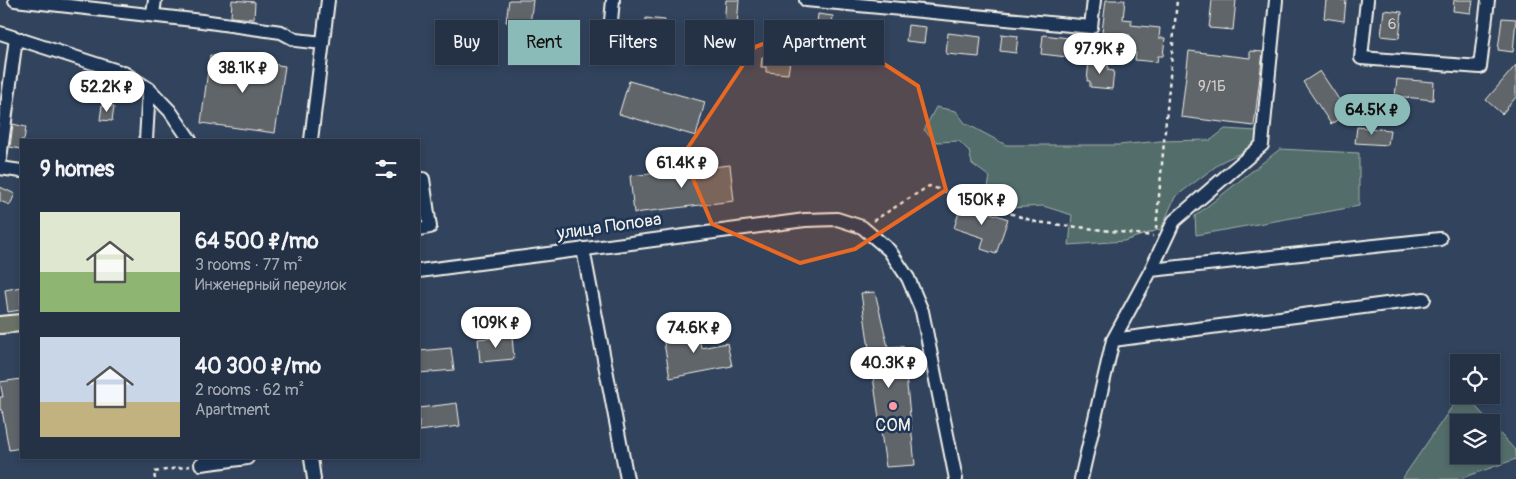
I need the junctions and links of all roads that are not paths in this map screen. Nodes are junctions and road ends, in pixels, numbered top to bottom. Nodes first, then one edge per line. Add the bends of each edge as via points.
1 (15, 0) edge
2 (155, 0) edge
3 (328, 0) edge
4 (613, 0) edge
5 (806, 0) edge
6 (1094, 0) edge
7 (1276, 0) edge
8 (1367, 0) edge
9 (1488, 0) edge
10 (57, 2) edge
11 (153, 14) junction
12 (611, 20) edge
13 (0, 33) edge
14 (16, 38) junction
15 (323, 43) junction
16 (149, 89) junction
17 (146, 139) edge
18 (189, 139) edge
19 (311, 139) edge
20 (0, 159) edge
21 (0, 168) edge
22 (20, 171) edge
23 (423, 179) dead end
24 (420, 229) edge
25 (1440, 239) dead end
26 (583, 249) junction
27 (1151, 270) junction
28 (420, 271) edge
29 (1424, 299) dead end
30 (20, 323) edge
31 (0, 325) edge
32 (1113, 340) junction
33 (239, 459) edge
34 (311, 459) edge
35 (201, 464) road end
36 (314, 479) edge
37 (628, 479) edge
38 (956, 479) edge
39 (1081, 479) edge

1 - 10 street
2 - 11 street
3 - 15 street
4 - 12 street
5 - 6 street via 1091,27
7 - 27 street via 1262,145 1174,220
8 - 9 street via 1362,58 1480,67
10 - 11 street
11 - 15 street via 281,32 296,40
13 - 14 street
14 - 16 street via 124,73
14 - 20 street
15 - 19 street
16 - 17 street
16 - 18 street via 170,111
21 - 22 street
23 - 24 street via 430,227
25 - 27 street
26 - 28 street, улица Попова
26 - 37 street
26 - 38 street, улица Попова via 805,220 837,219 862,228 889,250 908,278 922,310
27 - 32 street
29 - 32 street
30 - 31 main road
32 - 39 street
33 - 35 street
34 - 36 street

